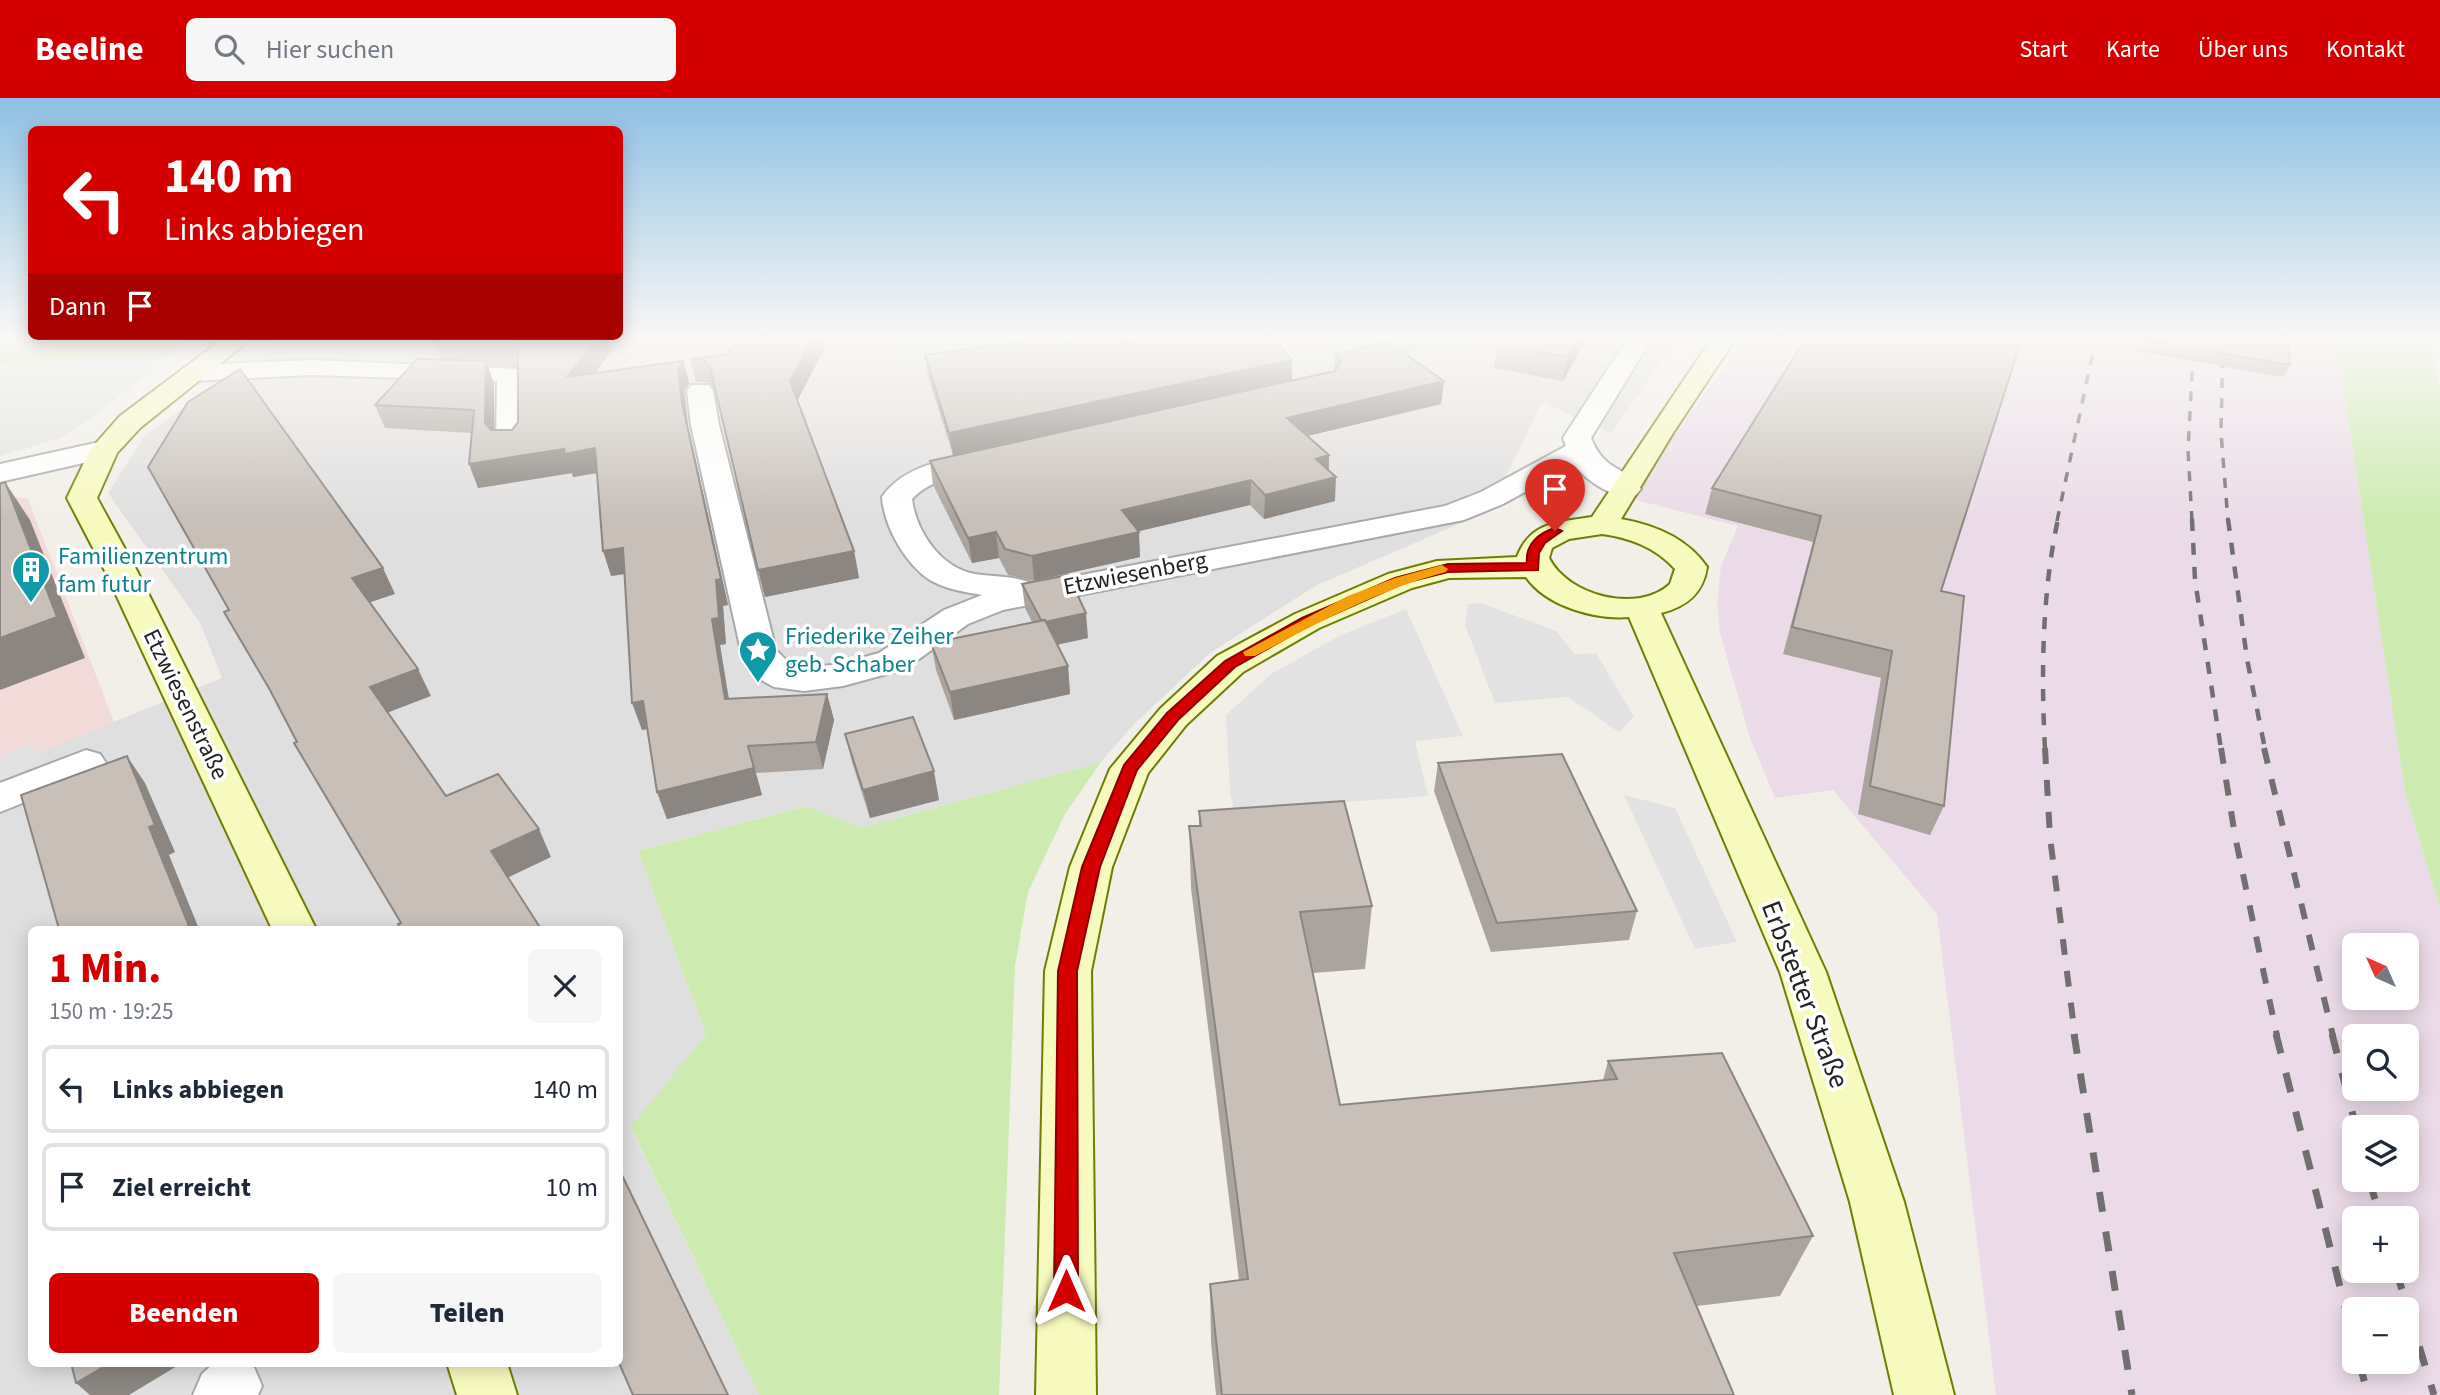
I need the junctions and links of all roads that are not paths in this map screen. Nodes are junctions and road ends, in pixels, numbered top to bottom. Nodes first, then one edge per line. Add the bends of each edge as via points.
1 (160, 399) edge
2 (510, 399) edge
3 (702, 399) edge
4 (1602, 399) edge
5 (1683, 399) edge
6 (510, 445) edge
7 (1581, 449) junction
8 (104, 450) junction
9 (1004, 456) edge
10 (0, 473) edge
11 (1626, 489) junction
12 (1602, 525) junction
13 (1534, 567) junction
14 (1034, 592) junction
15 (1642, 608) junction
16 (86, 763) dead end
17 (0, 798) edge
18 (293, 926) edge
19 (478, 1367) edge
20 (487, 1395) edge
21 (1066, 1395) edge
22 (1924, 1395) edge

1 - 8 street, Etzwiesenstraße
2 - 6 street
3 - 14 street, Etzwiesenberg via 759,651 776,673 804,680 892,661 956,617
4 - 7 street via 1577,438
5 - 11 street
7 - 11 street via 1586,462
7 - 14 street, Etzwiesenberg via 1492,498 1452,514
8 - 10 street
8 - 18 street, Etzwiesenstraße via 82,498
9 - 14 street via 939,470 909,482 897,497 897,508 919,555 931,568 954,580
11 - 12 street
12 - 13 street via 1566,529 1540,541 1532,553
12 - 15 street via 1651,536 1691,567 1683,592
13 - 15 street via 1551,587 1584,602
13 - 21 street via 1448,568 1400,580 1307,621 1230,664 1172,717 1130,769 1091,867 1068,971
15 - 22 street, Erbstetter Straße via 1807,982 1877,1202
16 - 17 street
19 - 20 street

